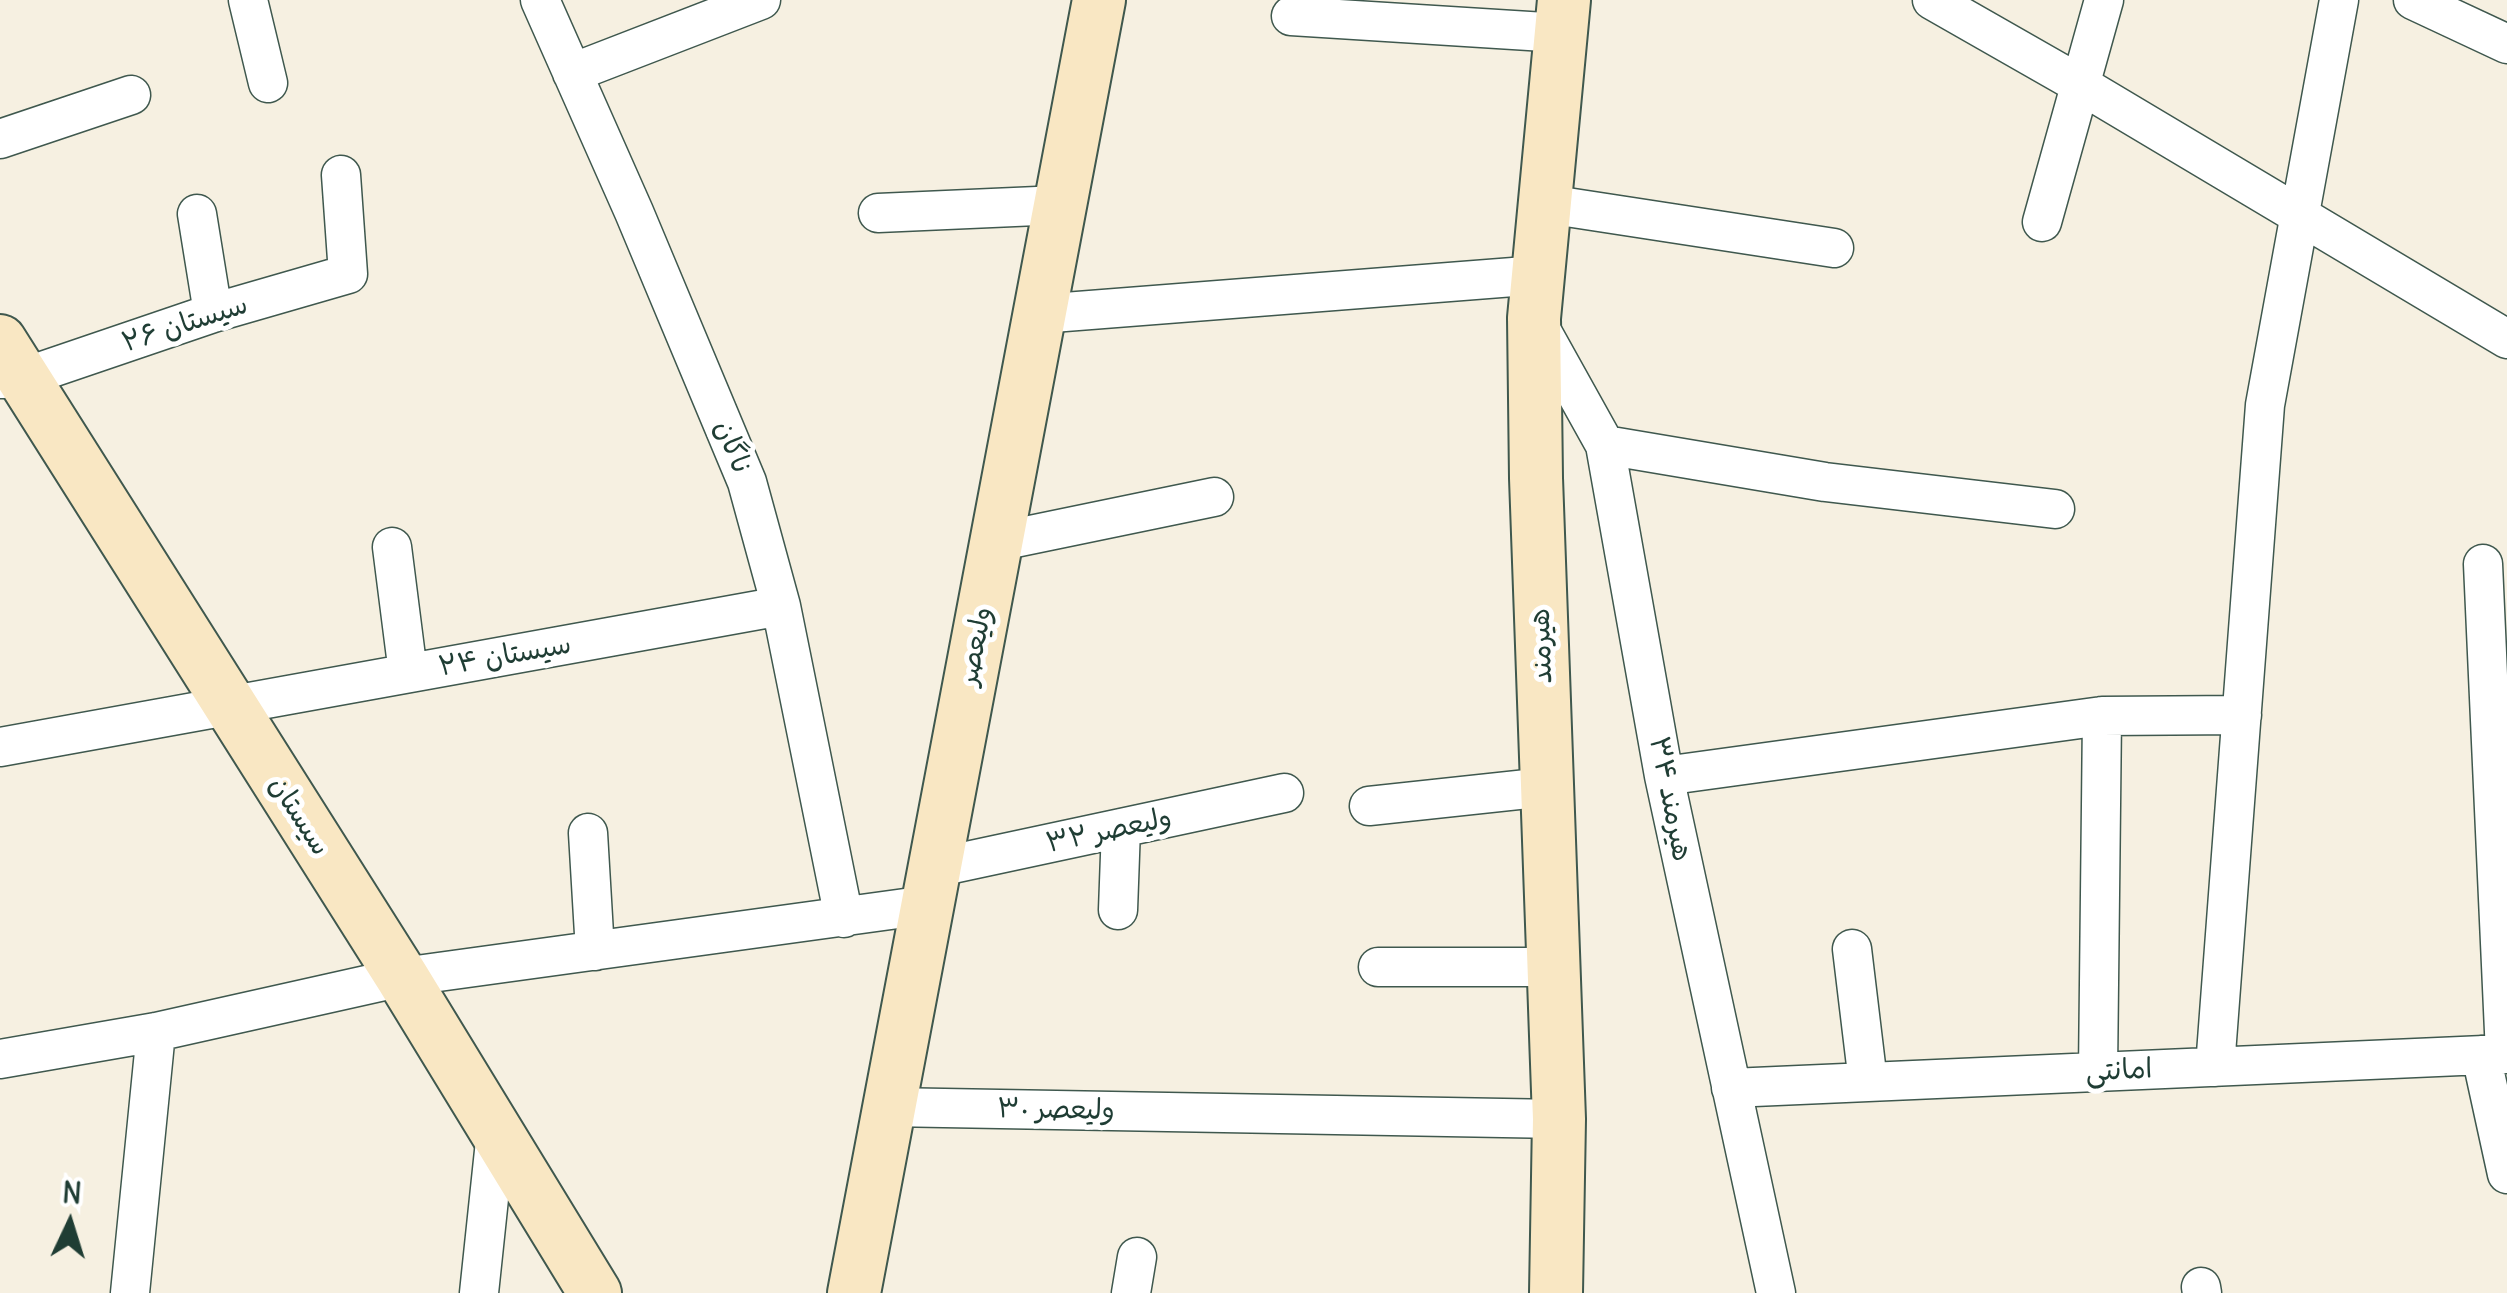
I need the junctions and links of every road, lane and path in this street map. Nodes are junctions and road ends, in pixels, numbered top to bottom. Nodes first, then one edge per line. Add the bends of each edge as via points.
1 (248, 0) edge
2 (540, 0) edge
3 (760, 0) edge
4 (1099, 0) edge
5 (1932, 0) edge
6 (2104, 0) edge
7 (2339, 0) edge
8 (2413, 0) edge
9 (1291, 16) dead end
10 (1562, 16) edge
11 (2507, 44) edge
12 (572, 73) junction
13 (268, 82) dead end
14 (2081, 85) junction
15 (131, 96) dead end
16 (0, 139) edge
17 (340, 175) dead end
18 (1547, 204) junction
19 (1060, 205) junction
20 (878, 213) dead end
21 (197, 214) dead end
22 (2299, 214) junction
23 (2042, 222) dead end
24 (1834, 248) dead end
25 (1536, 296) junction
26 (213, 313) junction
27 (1039, 314) junction
28 (2507, 339) edge
29 (8, 366) edge
30 (1605, 445) junction
31 (1214, 498) dead end
32 (2056, 508) dead end
33 (996, 542) junction
34 (392, 547) dead end
35 (2483, 564) dead end
36 (781, 606) junction
37 (408, 673) junction
38 (229, 705) junction
39 (2242, 715) junction
40 (2102, 716) junction
41 (0, 747) edge
42 (1664, 776) junction
43 (1546, 786) junction
44 (1284, 794) dead end
45 (1370, 806) dead end
46 (1121, 828) junction
47 (588, 833) dead end
48 (931, 887) junction
49 (1118, 910) dead end
50 (844, 918) junction
51 (1852, 948) dead end
52 (595, 952) junction
53 (1378, 967) dead end
54 (1553, 967) junction
55 (402, 977) junction
56 (156, 1032) junction
57 (2498, 1054) edge
58 (0, 1059) edge
59 (2215, 1067) junction
60 (2098, 1072) junction
61 (1868, 1082) junction
62 (1731, 1088) junction
63 (888, 1106) junction
64 (1558, 1119) junction
65 (496, 1132) junction
66 (2507, 1174) edge
67 (130, 1293) edge
68 (479, 1293) edge
69 (595, 1293) edge
70 (854, 1293) edge
71 (1556, 1293) edge
72 (1776, 1293) edge

1 - 13 street
2 - 12 street, ناگان
3 - 12 street
4 - 19 street, ولیعصر
5 - 14 street
6 - 14 street
7 - 22 street
8 - 11 street
9 - 10 street
10 - 18 street, هیرمند
12 - 36 street, ناگان via 746,482
14 - 22 street
14 - 23 street
15 - 16 street
17 - 26 street, سیستان ۲۶ via 348,274
18 - 24 street
18 - 25 street, هیرمند
19 - 20 street
19 - 27 street, ولیعصر
21 - 26 street
22 - 28 street
22 - 39 street via 2265,404
25 - 27 street via 1289,294
25 - 30 street, هیرمند ۳۴
25 - 43 street, هیرمند
26 - 29 street, سیستان ۲۶
27 - 33 street, ولیعصر
29 - 38 street, سیستان
30 - 32 street via 1825,482
30 - 42 street, هیرمند ۳۴
31 - 33 street
33 - 48 street, ولیعصر
34 - 37 street
35 - 57 street
36 - 37 street, سیستان ۲۴
36 - 50 street, ناگان
37 - 38 street, سیستان ۲۴
38 - 41 street, سیستان ۲۴
38 - 55 street, سیستان
39 - 40 street
39 - 59 street
40 - 42 street
40 - 60 street
42 - 62 street, هیرمند ۳۴
43 - 45 street
43 - 54 street, هیرمند
44 - 46 street, ولیعصر ۳۲
46 - 48 street, ولیعصر ۳۲
46 - 49 street
47 - 52 street
48 - 50 street, ولیعصر ۳۲
48 - 63 street, ولیعصر
50 - 52 street, ولیعصر ۳۲
51 - 61 street
52 - 55 street, ولیعصر ۳۲
53 - 54 street
54 - 64 street, هیرمند
55 - 56 street, ولیعصر ۳۲
55 - 65 street, سیستان
56 - 58 street, ولیعصر ۳۲
56 - 67 street
57 - 59 street, امانتی
57 - 66 street
59 - 60 street, امانتی
60 - 61 street, امانتی
61 - 62 street, امانتی
62 - 72 street, هیرمند ۳۴
63 - 64 street, ولیعصر ۳۰
63 - 70 street, ولیعصر
64 - 71 street, هیرمند
65 - 68 street
65 - 69 street, سیستان

